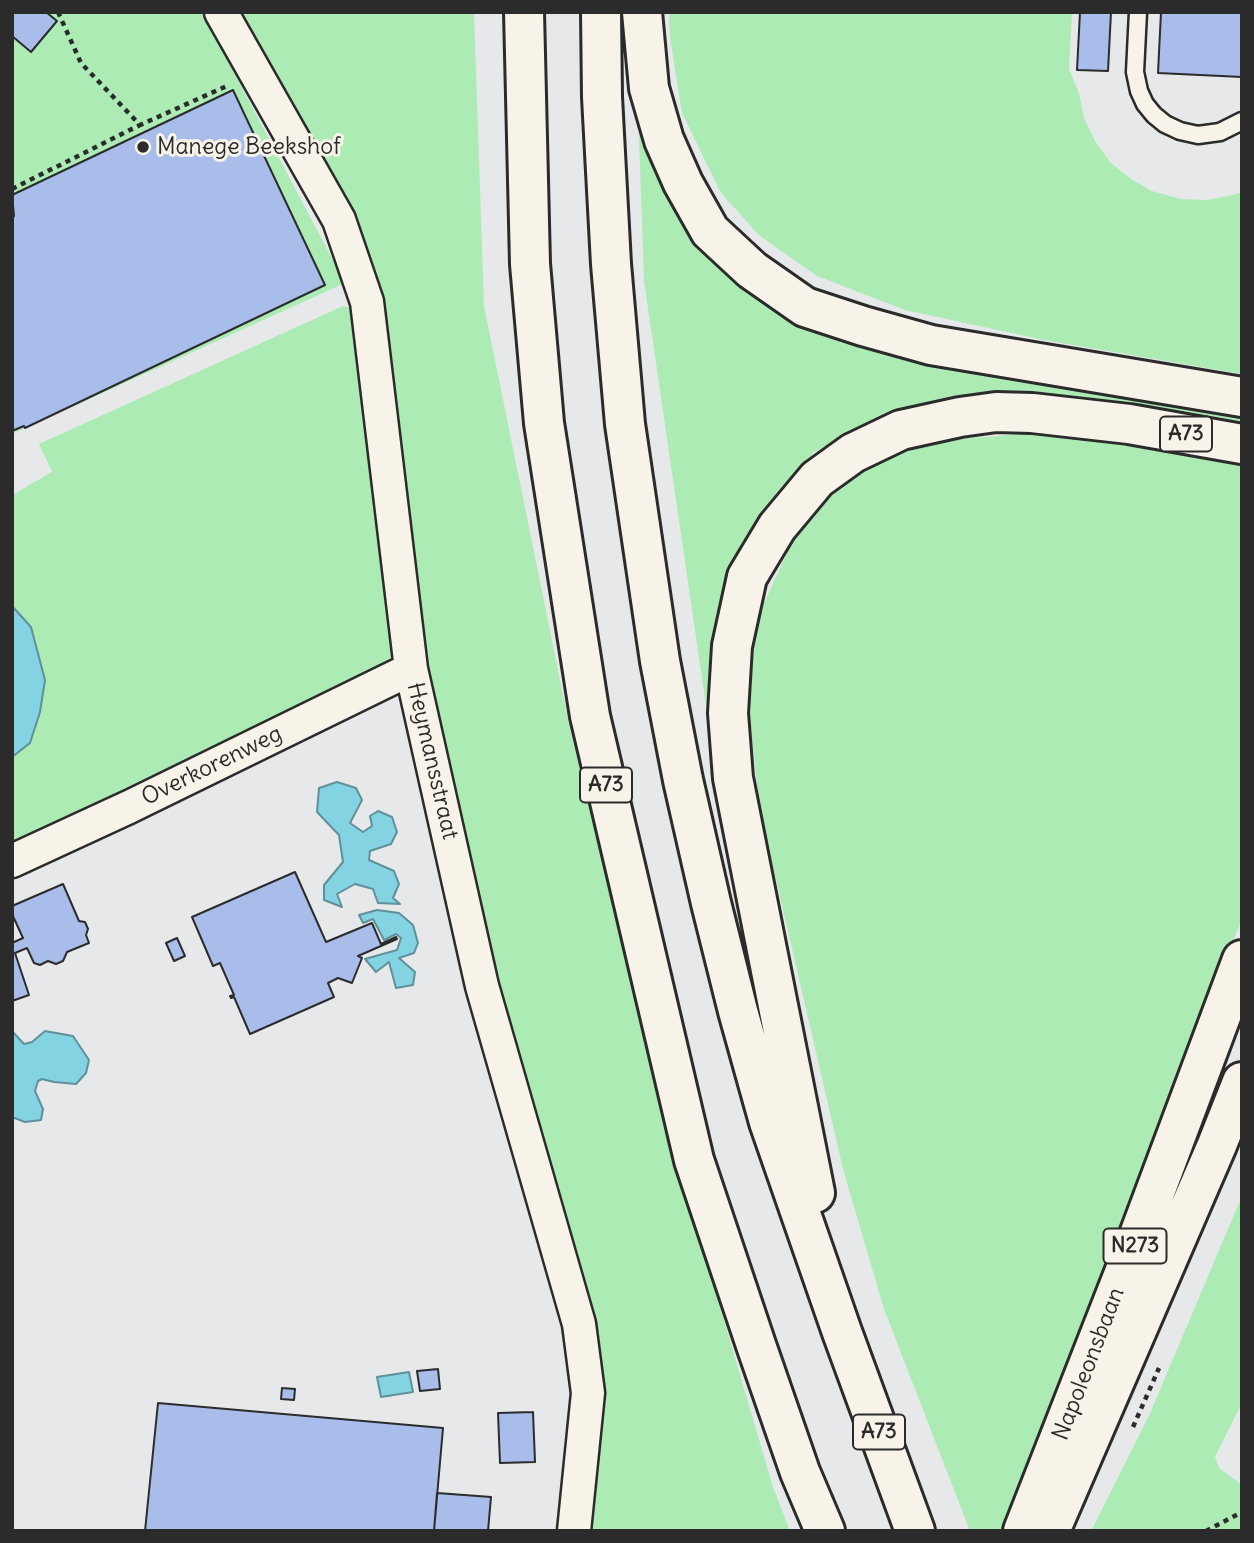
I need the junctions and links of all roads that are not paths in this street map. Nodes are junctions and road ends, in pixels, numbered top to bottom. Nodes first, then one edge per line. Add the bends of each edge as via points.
1 (221, 12) edge
2 (524, 12) edge
3 (601, 12) edge
4 (642, 12) edge
5 (1138, 12) edge
6 (1242, 121) edge
7 (1242, 397) edge
8 (1242, 444) edge
9 (411, 669) junction
10 (12, 861) edge
11 (1242, 960) edge
12 (1242, 1082) edge
13 (842, 1332) junction
14 (574, 1531) edge
15 (825, 1531) edge
16 (915, 1531) edge
17 (1023, 1531) edge
18 (1050, 1531) edge

1 - 9 street, Heymansstraat via 339,220 367,302
2 - 15 main road, A73 via 530,264 544,423 590,716 694,1160 800,1472
3 - 13 main road, A73 via 611,264 624,410 660,661 686,794 742,1024 769,1122
4 - 7 main road, A73 via 649,88 664,140 703,219 752,270 806,307 930,345
5 - 6 lane via 1135,72 1139,91 1154,115 1180,131 1198,135 1220,132
8 - 13 main road, A73 via 1032,413 996,412 901,430 853,453 817,479 777,527 747,577 732,646 728,713 733,778
9 - 10 street, Overkorenweg
9 - 14 street, Heymansstraat via 482,986 579,1324 588,1393
11 - 17 main road, Napoleonsbaan / N273
12 - 18 main road, Napoleonsbaan / N273
13 - 16 main road, A73

